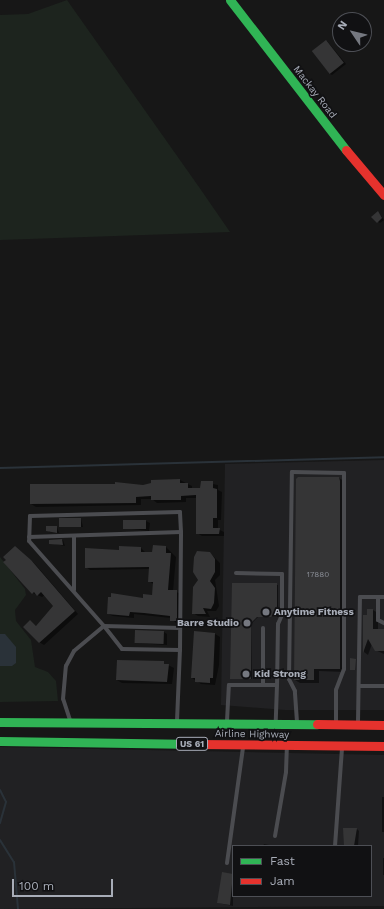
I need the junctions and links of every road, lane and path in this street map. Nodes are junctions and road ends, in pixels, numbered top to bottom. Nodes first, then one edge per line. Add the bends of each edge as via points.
1 (230, 0) edge
2 (384, 195) edge
3 (181, 532) junction
4 (74, 536) junction
5 (30, 537) junction
6 (236, 573) dead end
7 (74, 591) junction
8 (378, 597) junction
9 (384, 597) edge
10 (384, 623) edge
11 (104, 626) junction
12 (180, 628) junction
13 (263, 628) dead end
14 (180, 650) junction
15 (264, 685) junction
16 (277, 685) junction
17 (360, 686) junction
18 (384, 686) edge
19 (0, 722) edge
20 (71, 722) junction
21 (154, 723) junction
22 (177, 723) junction
23 (226, 724) junction
24 (275, 724) junction
25 (298, 724) junction
26 (336, 725) junction
27 (358, 725) junction
28 (384, 725) edge
29 (2, 741) edge
30 (73, 742) junction
31 (243, 745) junction
32 (287, 745) junction
33 (342, 745) junction
34 (384, 746) edge
35 (275, 836) dead end
36 (335, 845) edge
37 (227, 863) dead end

1 - 2 main road, Mackay Road via 358,166
3 - 4 lane
3 - 5 lane via 180,512 30,516
3 - 12 lane
4 - 5 lane
4 - 7 lane
5 - 7 lane via 29,541
6 - 16 lane via 282,574
7 - 11 lane
8 - 9 lane
8 - 10 lane via 378,620
8 - 17 lane via 360,597
11 - 12 lane
11 - 14 lane via 122,649
11 - 20 lane via 74,651 66,666 63,699
12 - 14 lane
13 - 15 lane
14 - 22 lane
15 - 16 lane
15 - 23 lane via 229,685
16 - 24 lane
17 - 18 lane
17 - 27 lane
19 - 20 main road, Airline Highway / US 61
20 - 21 main road, Airline Highway / US 61
20 - 29 main road via 58,735 10,736
21 - 22 main road, Airline Highway / US 61
21 - 30 main road via 147,728 78,730
22 - 23 main road, Airline Highway / US 61
23 - 24 main road, Airline Highway / US 61
24 - 25 main road, Airline Highway / US 61
25 - 26 main road, Airline Highway / US 61
25 - 26 lane via 296,691 289,679 292,472 344,473 344,669 336,690
26 - 27 main road, Airline Highway / US 61
27 - 28 main road, Airline Highway / US 61
29 - 30 main road, Airline Highway / US 61
30 - 31 main road, Airline Highway / US 61
31 - 32 main road, Airline Highway / US 61
31 - 37 lane
32 - 33 main road, Airline Highway / US 61
32 - 35 lane via 286,772
33 - 34 main road, Airline Highway / US 61
33 - 36 lane

